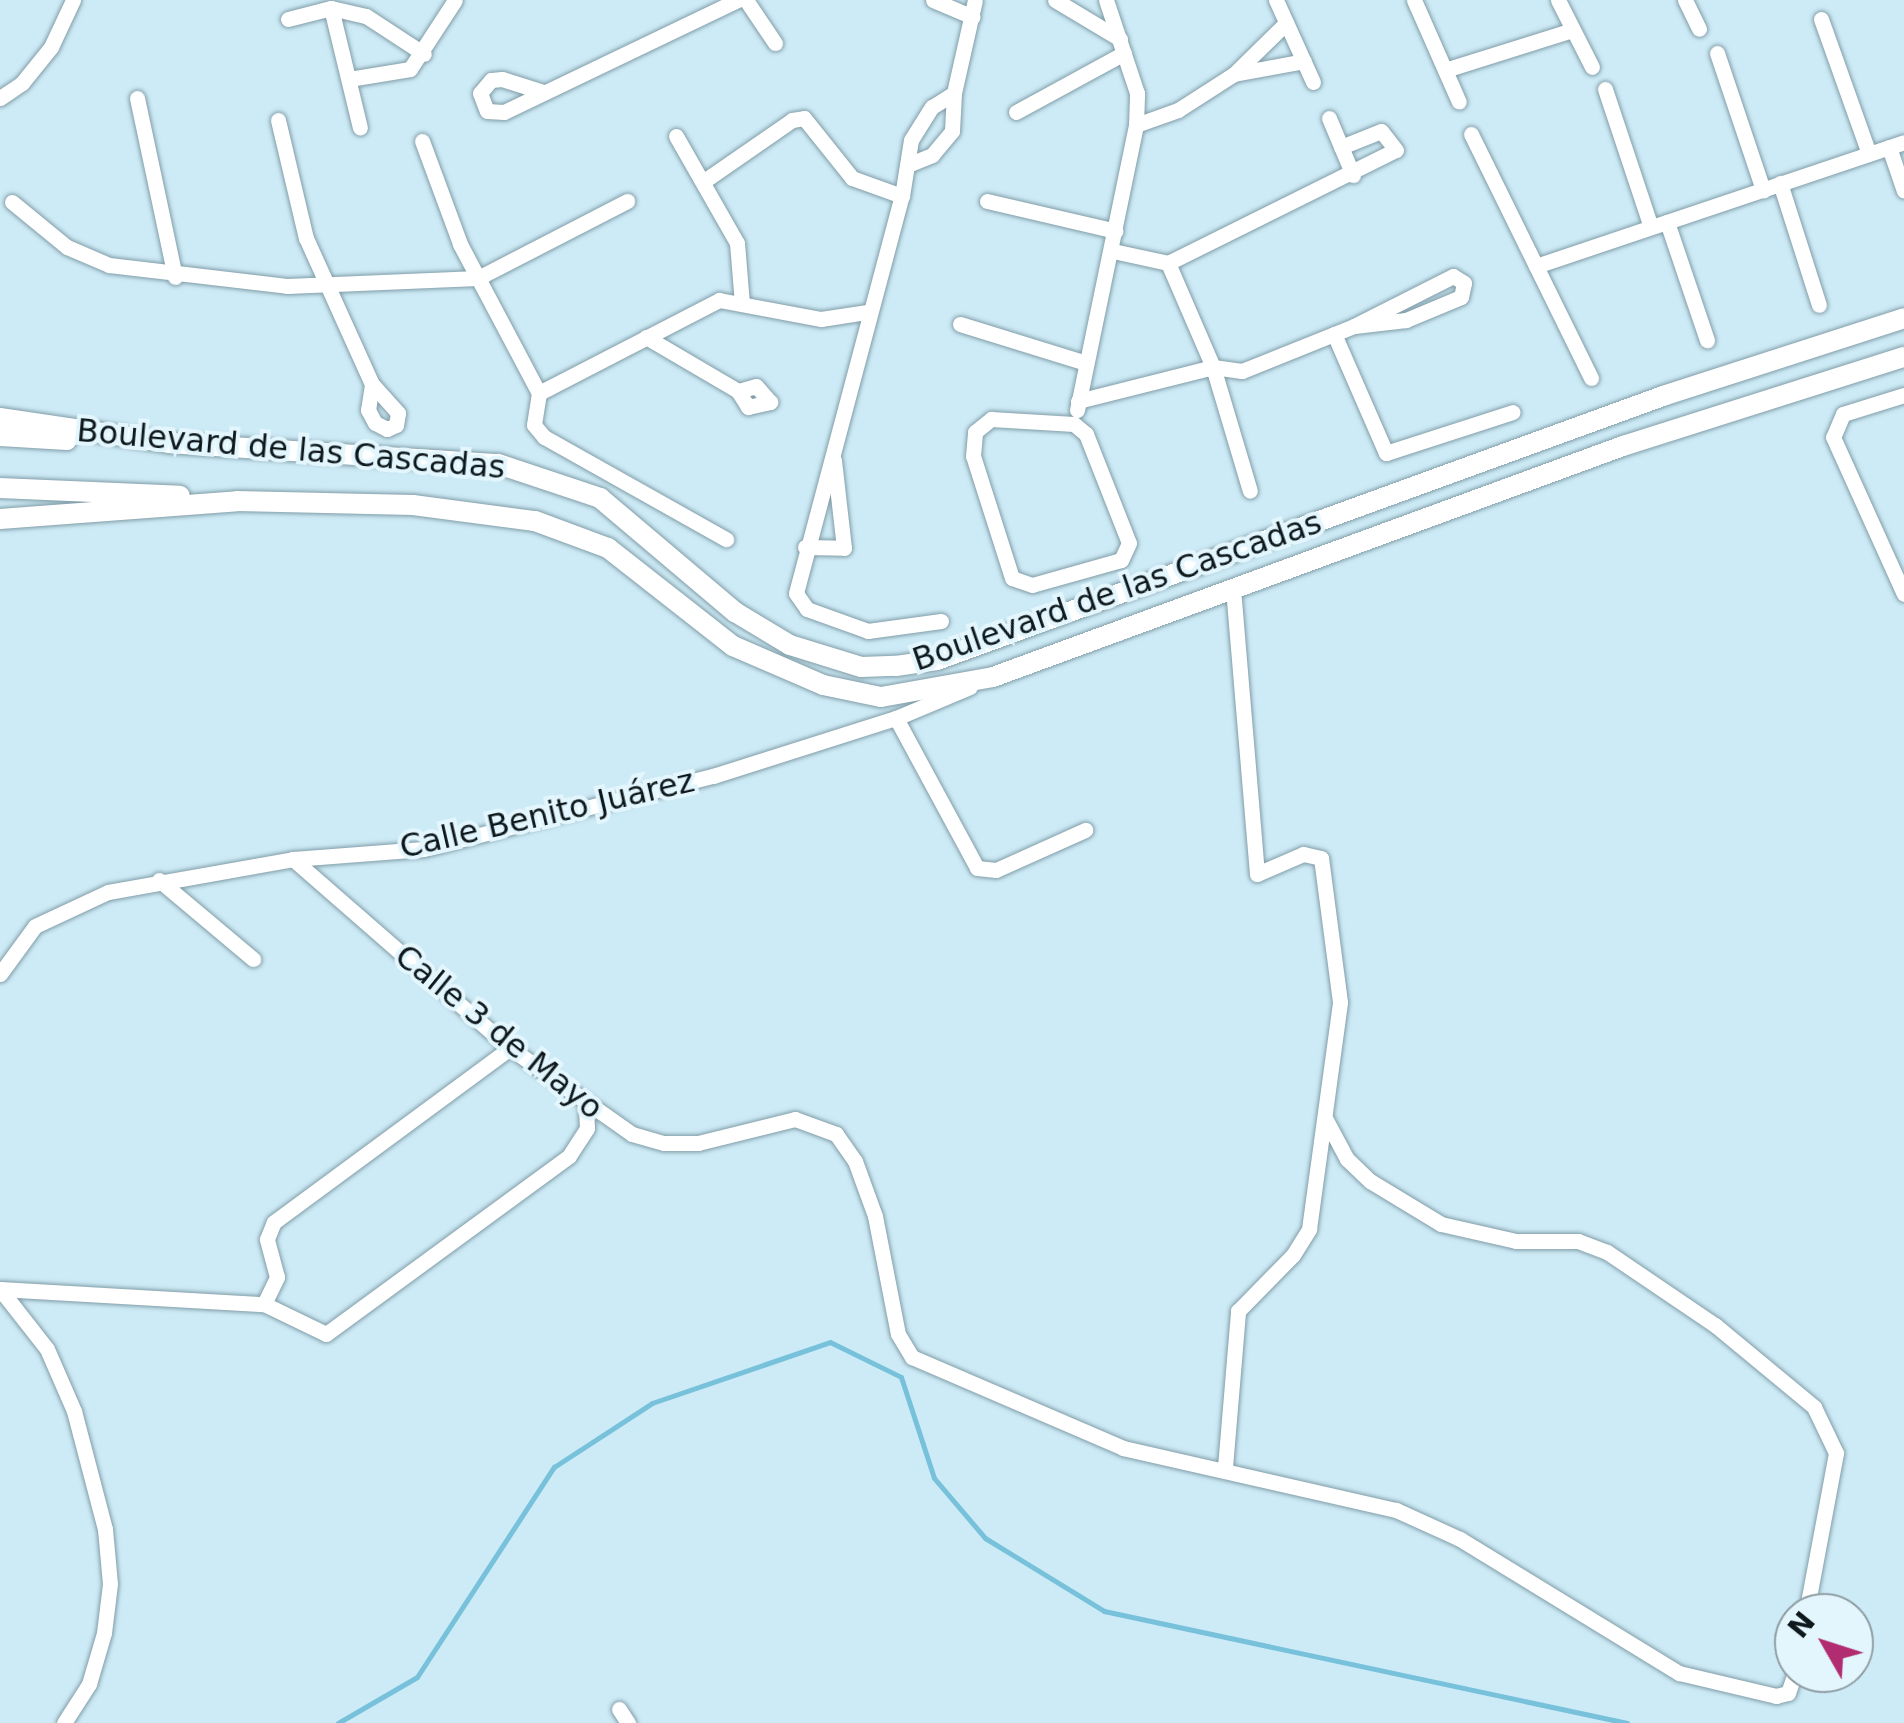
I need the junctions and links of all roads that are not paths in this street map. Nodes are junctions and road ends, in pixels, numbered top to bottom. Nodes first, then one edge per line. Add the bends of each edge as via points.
1 (73, 0) edge
2 (455, 0) edge
3 (738, 0) edge
4 (746, 0) edge
5 (933, 0) edge
6 (1055, 0) edge
7 (1276, 0) edge
8 (1414, 0) edge
9 (1558, 0) edge
10 (1685, 0) edge
11 (1111, 2) edge
12 (331, 8) junction
13 (974, 8) edge
14 (288, 18) dead end
15 (1821, 19) dead end
16 (1286, 23) junction
17 (1094, 27) junction
18 (1699, 29) dead end
19 (1573, 30) junction
20 (774, 43) dead end
21 (1122, 46) junction
22 (1717, 53) dead end
23 (424, 54) junction
24 (1304, 61) junction
25 (1592, 67) dead end
26 (1445, 70) junction
27 (1234, 74) junction
28 (349, 79) junction
29 (1313, 82) dead end
30 (1606, 89) dead end
31 (543, 92) dead end
32 (954, 93) junction
33 (0, 98) edge
34 (137, 98) dead end
35 (1459, 102) dead end
36 (1016, 112) dead end
37 (1329, 118) dead end
38 (278, 120) dead end
39 (1136, 125) junction
40 (360, 128) dead end
41 (1471, 134) dead end
42 (676, 136) dead end
43 (422, 140) dead end
44 (1896, 144) edge
45 (1341, 146) junction
46 (1869, 154) junction
47 (910, 164) junction
48 (1353, 175) junction
49 (704, 181) junction
50 (1780, 184) junction
51 (1763, 190) junction
52 (1904, 191) edge
53 (902, 196) junction
54 (627, 201) dead end
55 (987, 201) dead end
56 (12, 202) dead end
57 (1659, 225) junction
58 (1116, 231) junction
59 (1113, 251) junction
60 (1168, 264) junction
61 (1536, 266) junction
62 (175, 277) junction
63 (478, 278) junction
64 (327, 282) junction
65 (742, 304) junction
66 (1819, 305) dead end
67 (867, 312) junction
68 (1904, 318) edge
69 (960, 324) dead end
70 (1354, 326) junction
71 (1334, 334) junction
72 (646, 336) junction
73 (1707, 340) dead end
74 (1904, 357) edge
75 (1086, 363) junction
76 (1751, 366) junction
77 (1213, 367) junction
78 (1591, 378) dead end
79 (372, 384) dead end
80 (539, 392) junction
81 (738, 392) dead end
82 (1904, 395) edge
83 (1758, 401) junction
84 (1078, 402) junction
85 (1512, 412) dead end
86 (0, 418) edge
87 (1074, 424) junction
88 (0, 436) edge
89 (169, 444) junction
90 (833, 452) junction
91 (0, 488) edge
92 (1250, 491) dead end
93 (237, 502) junction
94 (0, 518) edge
95 (726, 539) dead end
96 (805, 546) junction
97 (1232, 591) junction
98 (1904, 594) edge
99 (941, 621) dead end
100 (992, 678) junction
101 (896, 718) junction
102 (1086, 830) dead end
103 (293, 859) junction
104 (159, 880) junction
105 (253, 959) dead end
106 (0, 974) edge
107 (510, 1048) junction
108 (586, 1107) junction
109 (1324, 1118) junction
110 (0, 1289) edge
111 (264, 1304) junction
112 (1225, 1467) junction
113 (1810, 1593) edge
114 (1788, 1693) edge
115 (64, 1723) edge

1 - 33 street via 51,47
2 - 23 street
3 - 31 street
4 - 20 street
5 - 13 street
6 - 17 street
7 - 16 street
8 - 26 street
9 - 19 street
10 - 18 street
11 - 17 street
11 - 21 street
12 - 14 street
12 - 23 street via 366,16
12 - 28 street
13 - 32 street
15 - 46 street
16 - 24 street
16 - 27 street
17 - 21 street
19 - 25 street
19 - 26 street
21 - 36 street
21 - 39 street via 1136,94
22 - 51 street
23 - 28 street via 410,69
24 - 27 street
24 - 29 street
26 - 35 street
27 - 39 street via 1178,110
28 - 40 street
30 - 57 street
32 - 47 street via 918,124
32 - 47 street via 952,131 932,155
34 - 62 street
37 - 45 street
38 - 64 street via 306,238
39 - 58 street
41 - 61 street
42 - 49 street
43 - 63 street via 434,188
44 - 46 street
44 - 52 street
45 - 48 street
45 - 48 street via 1373,131 1395,142 1392,157
46 - 50 street
47 - 53 street
48 - 60 street
49 - 53 street via 804,118 852,178
49 - 65 street via 741,256
50 - 51 street
50 - 66 street
51 - 57 street
53 - 67 street
54 - 63 street
55 - 58 street
56 - 62 street via 67,246 109,265
57 - 61 street
57 - 73 street
58 - 59 street
59 - 60 street
59 - 75 street
60 - 77 street
61 - 78 street
62 - 64 street
63 - 64 street
63 - 80 street
64 - 79 street
65 - 67 street via 821,319
65 - 72 street via 719,300
67 - 90 street
68 - 76 main road, Boulevard de las Cascadas
69 - 75 street
70 - 70 street via 1406,320 1461,297 1464,283 1453,276
70 - 71 street
71 - 77 street via 1242,371
71 - 85 street via 1386,453
72 - 80 street
72 - 81 street
74 - 83 main road, Boulevard de las Cascadas
75 - 84 street
76 - 83 main road
76 - 89 main road, Boulevard de las Cascadas via 936,660 896,666 828,659 760,630 637,524 560,482 436,456 315,456
77 - 84 street
77 - 92 street
80 - 95 street via 534,425 544,436
82 - 98 street via 1842,414 1833,437
83 - 97 main road, Boulevard de las Cascadas
84 - 87 street
86 - 89 main road, Boulevard de las Cascadas
87 - 87 street via 990,420 975,432 976,478 1012,578 1021,584 1121,560 1127,552 1096,453
88 - 89 main road
90 - 96 street
90 - 96 street via 844,548
91 - 93 main road via 112,489
93 - 94 main road, Boulevard de las Cascadas
93 - 100 main road, Boulevard de las Cascadas via 413,505 534,521 608,548 733,646 824,685 881,698
96 - 99 street via 796,593 806,609 868,631
97 - 100 main road, Boulevard de las Cascadas
97 - 109 street via 1257,874 1313,853 1328,878 1340,1002
100 - 101 street, Calle Benito Juárez
101 - 102 street via 977,868 996,870
101 - 103 street, Calle Benito Juárez via 713,776 424,849
103 - 104 street, Calle Benito Juárez
103 - 107 street, Calle 3 de Mayo
104 - 105 street
104 - 106 street, Calle Benito Juárez via 64,908 35,926
107 - 108 street, Calle 3 de Mayo
107 - 111 street via 274,1222 267,1240 277,1276
108 - 111 street via 587,1128 569,1156 339,1329 314,1332
108 - 112 street, Calle 3 de Mayo via 664,1143 729,1138 774,1122 816,1122 836,1134 855,1160 876,1216 901,1346 912,1357 1123,1448
109 - 112 street via 1303,1244 1238,1310
109 - 113 street via 1370,1181 1441,1224 1516,1242 1578,1241 1606,1252 1716,1324 1814,1406 1836,1453
110 - 111 street
110 - 115 street via 47,1349 74,1411 105,1529 110,1584 104,1634 89,1684
112 - 114 street via 1396,1510 1460,1539 1679,1673 1776,1696

